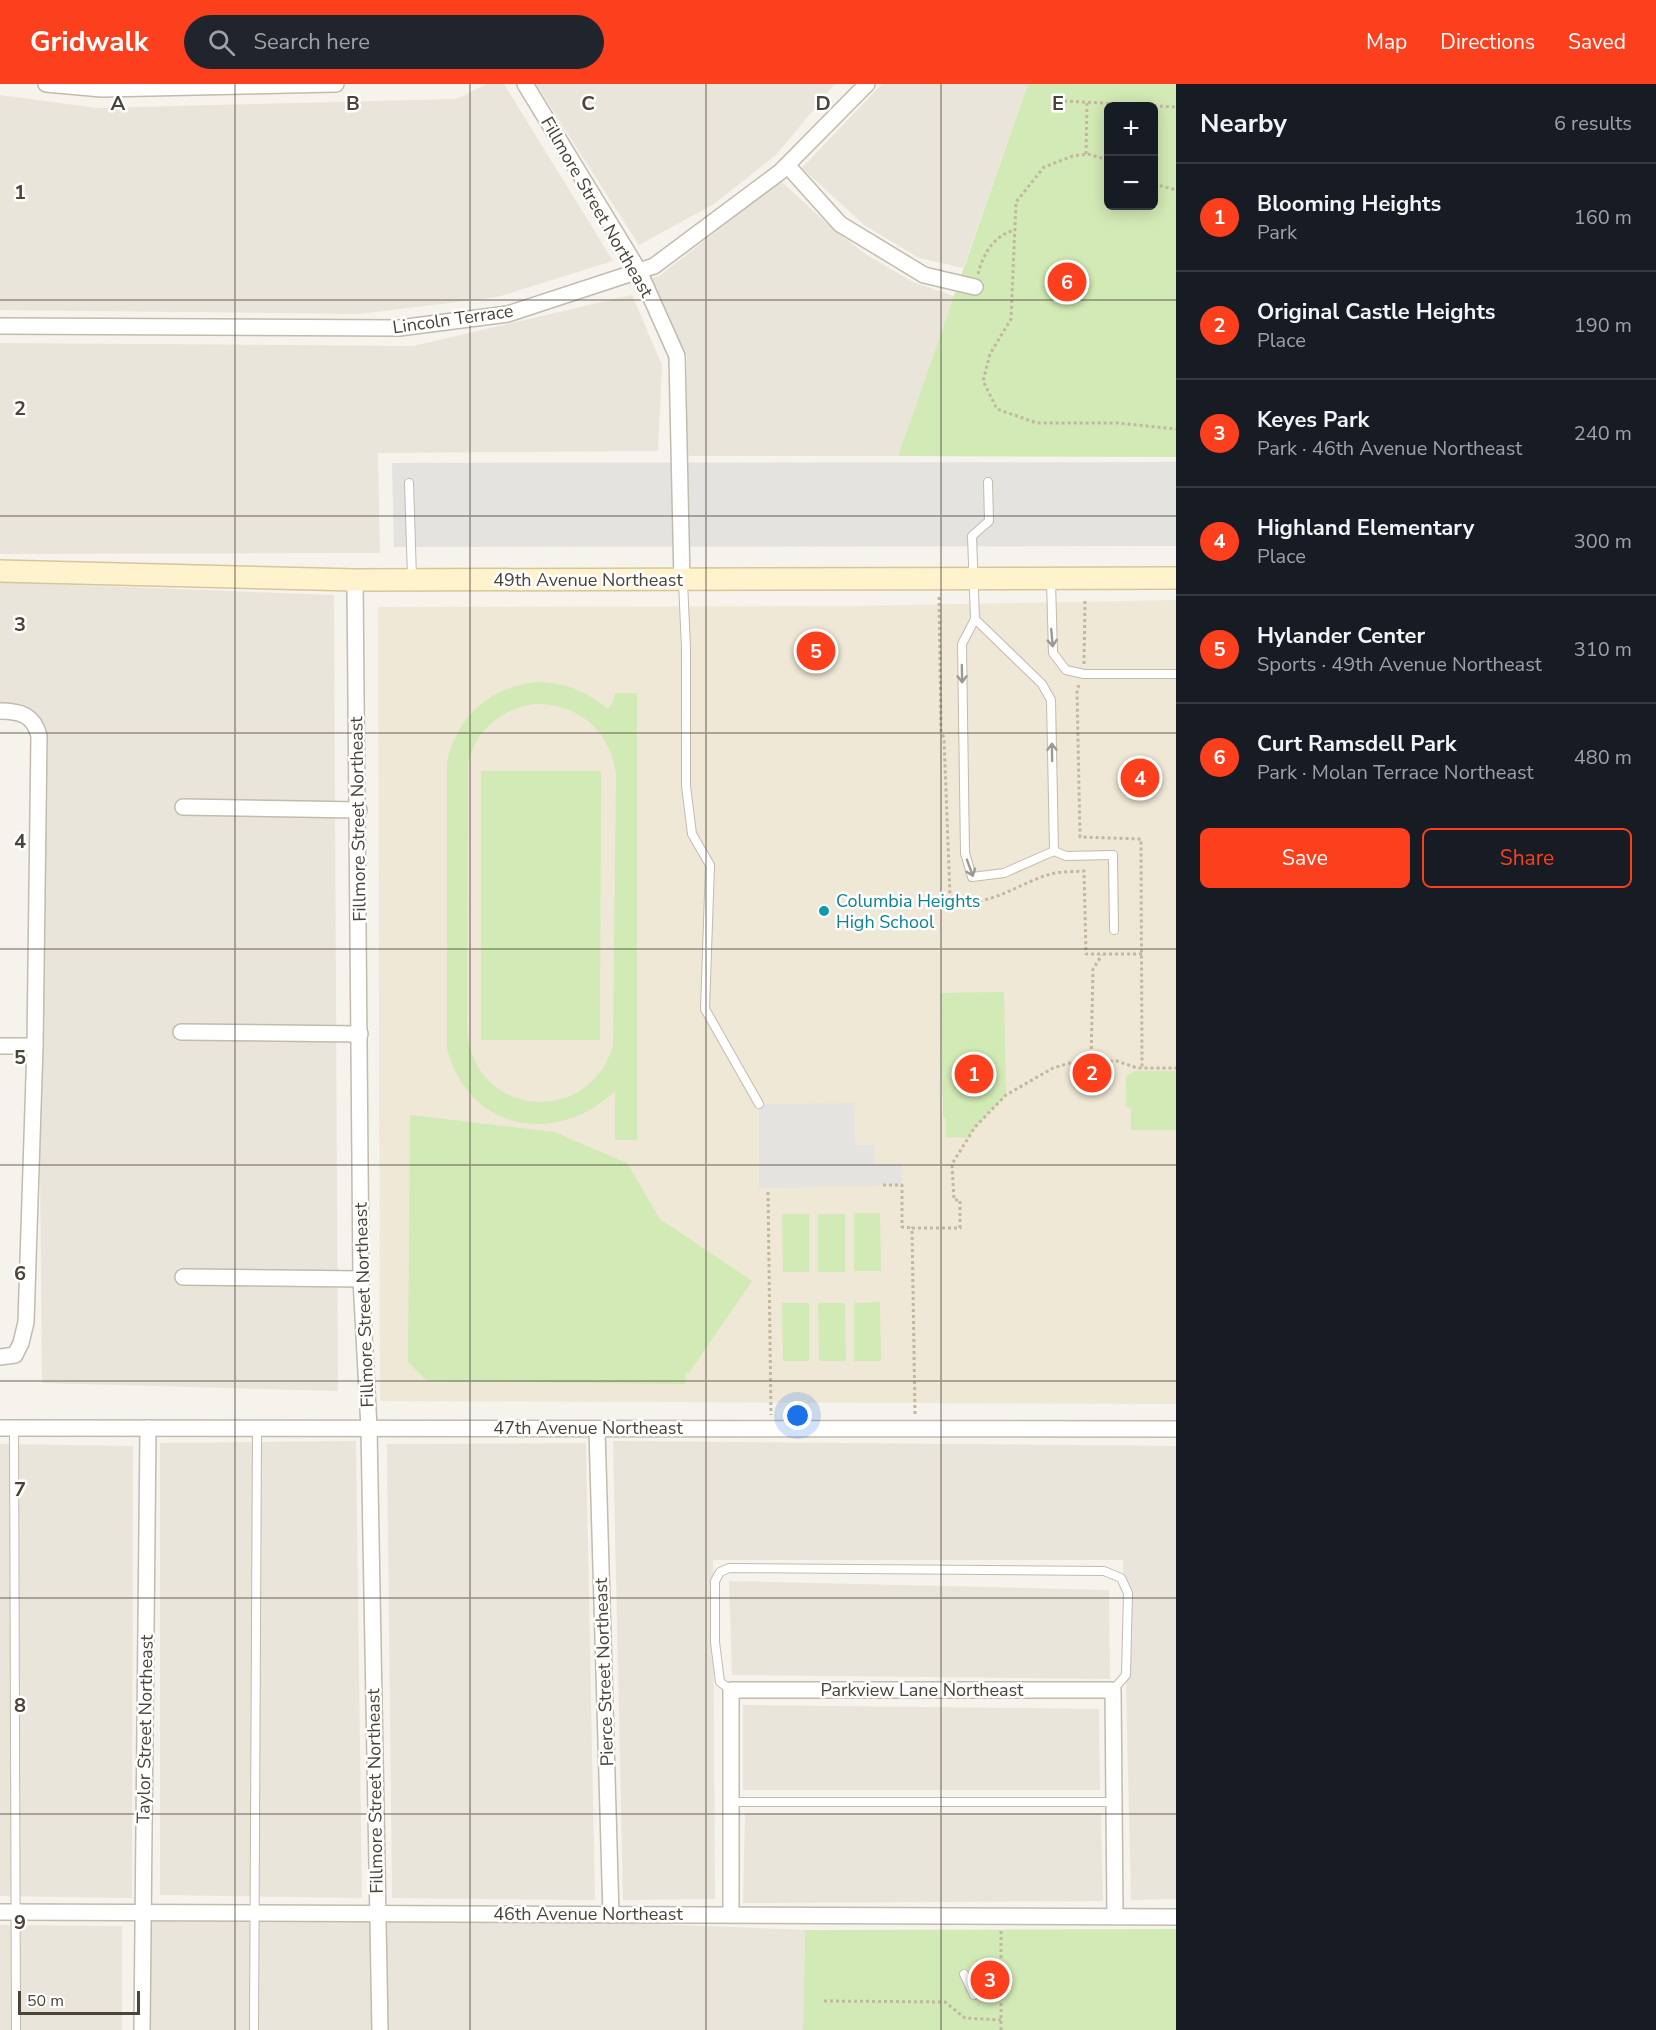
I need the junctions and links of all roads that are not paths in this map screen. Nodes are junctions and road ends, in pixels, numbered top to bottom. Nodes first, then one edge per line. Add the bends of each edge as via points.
1 (46, 84) edge
2 (336, 84) edge
3 (525, 84) edge
4 (867, 84) edge
5 (787, 165) junction
6 (639, 271) junction
7 (975, 287) road end
8 (0, 326) edge
9 (988, 482) dead end
10 (410, 483) dead end
11 (0, 571) edge
12 (1176, 578) edge
13 (1051, 579) junction
14 (355, 580) junction
15 (412, 580) junction
16 (682, 580) junction
17 (974, 580) junction
18 (975, 618) junction
19 (1176, 674) edge
20 (0, 711) edge
21 (183, 807) dead end
22 (359, 810) junction
23 (1054, 851) junction
24 (1114, 930) dead end
25 (181, 1032) dead end
26 (360, 1034) junction
27 (0, 1046) edge
28 (35, 1046) junction
29 (759, 1104) dead end
30 (183, 1277) dead end
31 (361, 1280) junction
32 (0, 1357) edge
33 (7, 1428) edge
34 (148, 1428) junction
35 (257, 1428) junction
36 (369, 1428) junction
37 (597, 1429) junction
38 (1176, 1429) edge
39 (731, 1689) junction
40 (1113, 1690) junction
41 (730, 1802) junction
42 (1115, 1802) junction
43 (8, 1912) edge
44 (143, 1912) junction
45 (256, 1913) junction
46 (377, 1913) junction
47 (611, 1915) junction
48 (731, 1915) junction
49 (1115, 1916) junction
50 (1176, 1917) edge
51 (964, 1974) dead end
52 (974, 1995) dead end
53 (16, 2030) edge
54 (142, 2030) edge
55 (254, 2030) edge
56 (380, 2030) edge

1 - 2 street via 102,89
3 - 6 street, Fillmore Street Northeast
4 - 5 street, Lincoln Terrace
5 - 6 street, Lincoln Terrace via 654,266
5 - 7 street via 840,224 924,275
6 - 8 street, Lincoln Terrace via 508,314 399,328
6 - 16 street, Fillmore Street Northeast via 677,356
9 - 17 lane via 989,521 972,536
10 - 15 lane
11 - 14 street, 49th Avenue Northeast
12 - 13 street, 49th Avenue Northeast
13 - 17 street, 49th Avenue Northeast
13 -> 19 lane via 1053,653 1066,670 1084,674
14 - 15 street, 49th Avenue Northeast
14 - 22 street, Fillmore Street Northeast
15 - 16 street, 49th Avenue Northeast
16 - 17 street, 49th Avenue Northeast
16 - 29 lane via 686,786 692,834 711,865 705,1009
17 - 18 lane
23 -> 18 lane via 1051,700 1042,684
18 -> 23 lane via 962,644 965,853 972,877 1004,873
20 - 28 street via 30,717 39,736
21 - 22 street
22 - 26 street, Fillmore Street Northeast
23 - 24 lane via 1066,856 1113,855
25 - 26 street
26 - 31 street, Fillmore Street Northeast
27 - 28 street
28 - 32 street via 26,1322 15,1354
30 - 31 street
31 - 36 street, Fillmore Street Northeast
33 - 34 street, 47th Avenue Northeast
33 - 43 lane
34 - 35 street, 47th Avenue Northeast
34 - 44 street, Taylor Street Northeast
35 - 36 street, 47th Avenue Northeast
35 - 45 lane
36 - 37 street, 47th Avenue Northeast
36 - 46 street, Fillmore Street Northeast
37 - 38 street, 47th Avenue Northeast
37 - 47 street, Pierce Street Northeast
39 - 40 street, Parkview Lane Northeast
39 - 40 lane via 720,1682 715,1642 715,1581 720,1572 729,1568 1104,1571 1121,1578 1128,1593 1126,1675
39 - 41 street
40 - 42 street
41 - 42 lane
41 - 48 street
42 - 49 street
43 - 44 street, 46th Avenue Northeast
43 - 53 lane
44 - 45 street, 46th Avenue Northeast
44 - 54 street, Taylor Street Northeast
45 - 46 street, 46th Avenue Northeast
45 - 55 lane
46 - 47 street, 46th Avenue Northeast
46 - 56 street, Fillmore Street Northeast
47 - 48 street, 46th Avenue Northeast
48 - 49 street, 46th Avenue Northeast
49 - 50 street, 46th Avenue Northeast
51 - 52 lane

